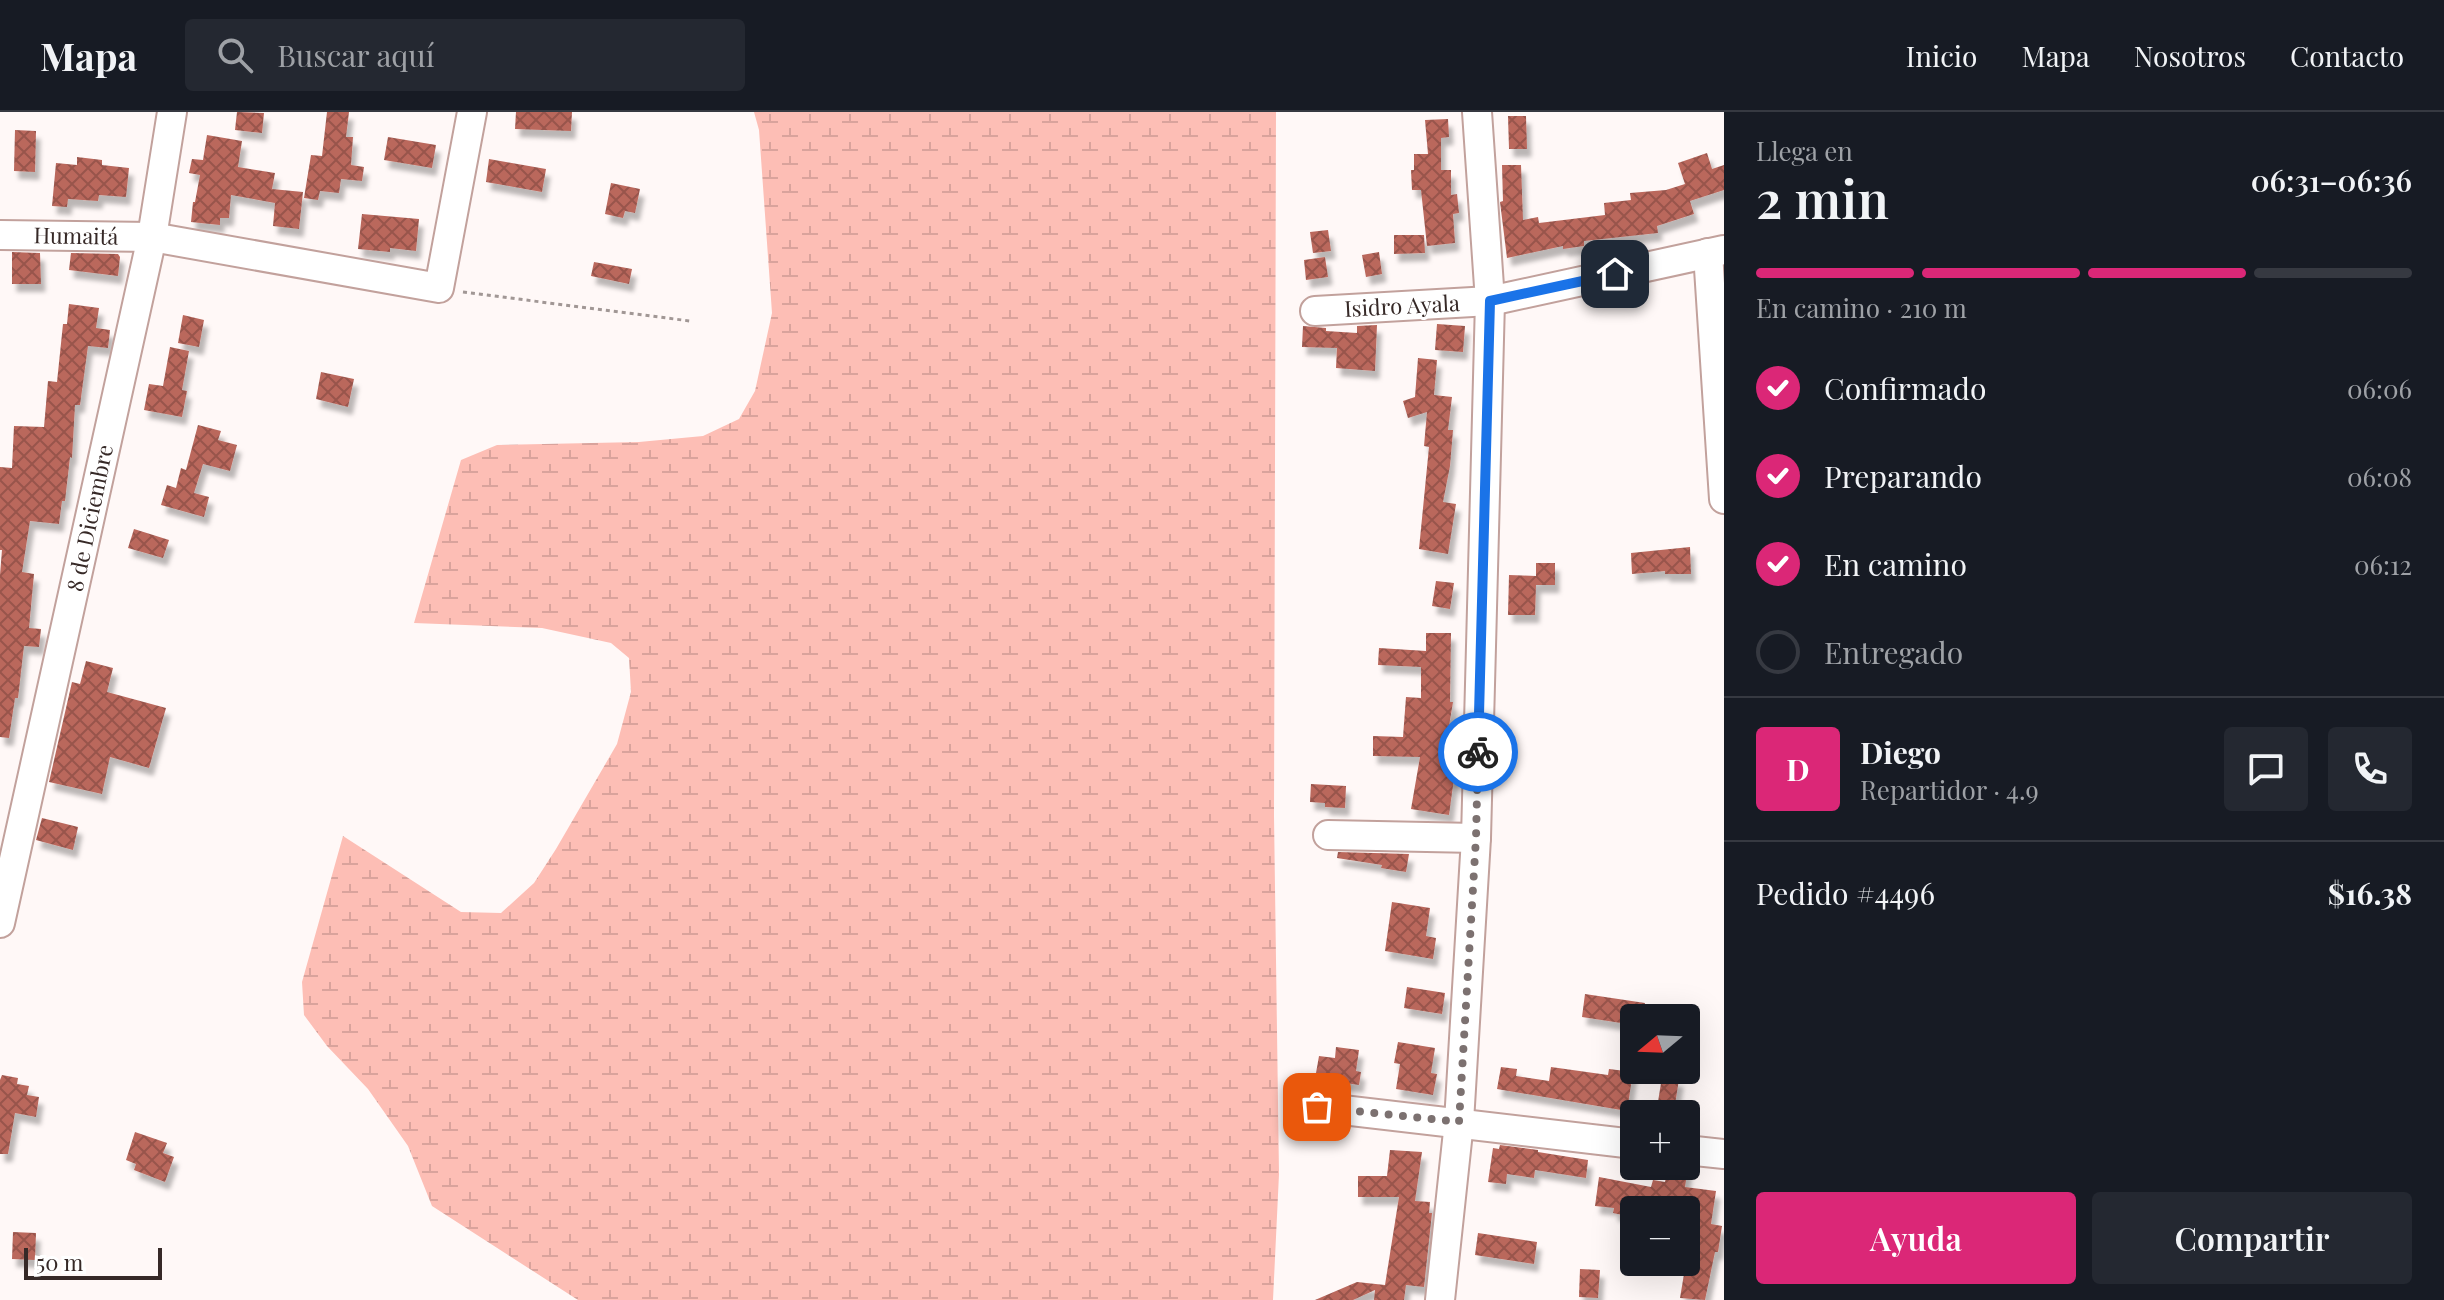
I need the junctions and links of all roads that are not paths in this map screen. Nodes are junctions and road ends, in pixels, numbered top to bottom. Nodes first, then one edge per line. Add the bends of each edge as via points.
1 (172, 112) edge
2 (472, 112) edge
3 (1477, 112) edge
4 (0, 235) edge
5 (152, 237) junction
6 (1716, 251) edge
7 (1490, 301) junction
8 (1315, 311) dead end
9 (1724, 499) edge
10 (1328, 835) dead end
11 (1476, 838) junction
12 (0, 923) edge
13 (1317, 1107) dead end
14 (1459, 1122) junction
15 (1620, 1142) edge
16 (1700, 1151) edge
17 (1724, 1154) edge
18 (1440, 1300) edge

1 - 5 street, 8 de Diciembre
2 - 5 street, Humaitá via 439,288
3 - 7 street
4 - 5 street, Humaitá
5 - 12 street, 8 de Diciembre
6 - 7 street, Isidro Ayala
6 - 9 street
7 - 8 street, Isidro Ayala
7 - 11 street
10 - 11 street
11 - 14 street
13 - 14 street
14 - 15 street
14 - 18 street
16 - 17 street

